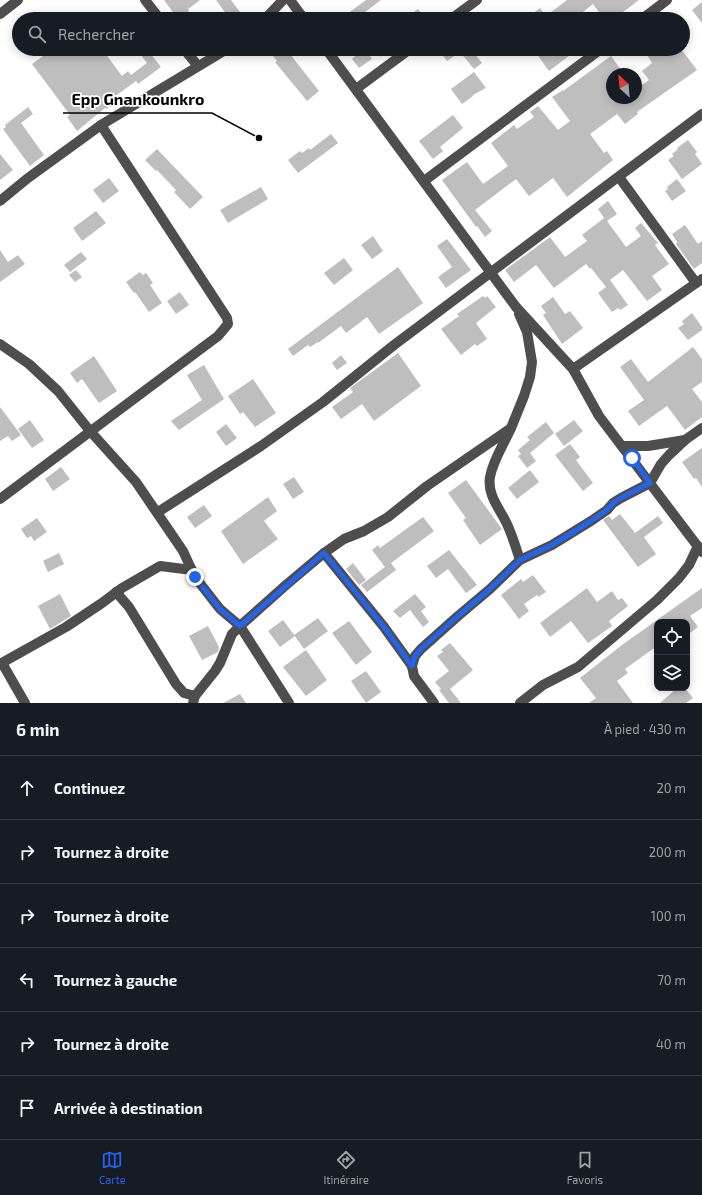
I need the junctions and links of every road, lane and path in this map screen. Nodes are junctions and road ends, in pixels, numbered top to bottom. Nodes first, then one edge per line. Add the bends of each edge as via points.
1 (18, 0) edge
2 (145, 0) edge
3 (283, 0) edge
4 (290, 0) edge
5 (477, 0) edge
6 (667, 0) edge
7 (154, 12) edge
8 (272, 12) edge
9 (299, 12) edge
10 (461, 12) edge
11 (651, 12) edge
12 (0, 14) edge
13 (190, 56) edge
14 (215, 56) edge
15 (331, 56) edge
16 (401, 56) edge
17 (592, 56) edge
18 (198, 66) junction
19 (356, 89) junction
20 (702, 114) edge
21 (102, 125) junction
22 (619, 177) junction
23 (424, 181) junction
24 (0, 201) edge
25 (491, 272) junction
26 (699, 281) edge
27 (516, 307) junction
28 (0, 344) edge
29 (573, 369) junction
30 (511, 428) junction
31 (702, 428) edge
32 (90, 431) junction
33 (685, 440) junction
34 (622, 446) junction
35 (650, 483) junction
36 (0, 499) edge
37 (158, 512) junction
38 (700, 549) edge
39 (324, 553) junction
40 (520, 560) junction
41 (192, 570) junction
42 (116, 592) junction
43 (240, 626) junction
44 (1, 663) edge
45 (412, 666) junction
46 (194, 699) edge
47 (25, 703) edge
48 (289, 703) edge
49 (434, 703) edge
50 (520, 703) edge

1 - 12 street
2 - 7 street
3 - 8 street
4 - 9 street
5 - 10 street
6 - 11 street
13 - 18 street
14 - 18 street
15 - 19 street
16 - 19 street
17 - 23 street
18 - 21 street
19 - 23 street
20 - 22 street
21 - 24 street
21 - 32 street via 227,318 228,324 218,336
22 - 25 street
22 - 26 street
23 - 25 street
25 - 27 street
25 - 37 street via 317,406
26 - 29 street
27 - 29 street
27 - 30 street via 527,332 532,362 524,396
28 - 32 street via 29,364 58,390
29 - 34 street via 599,416
30 - 39 street via 427,486 388,517 344,539
30 - 40 street via 493,466 490,487
31 - 33 street
32 - 36 street
32 - 37 street via 136,482
33 - 34 street via 648,446
33 - 35 street via 661,464
34 - 35 street
35 - 38 street
35 - 40 street via 613,503 607,510 552,545
37 - 41 street
38 - 50 street via 679,578 657,600 578,667 543,685
39 - 43 street
39 - 45 street
40 - 45 street via 421,649 415,656
41 - 42 street via 160,566
41 - 43 street via 220,609
42 - 44 street via 66,627
42 - 46 street via 129,608 176,684
43 - 46 street via 232,634 215,671
43 - 48 street
44 - 47 street
45 - 49 street via 414,676

